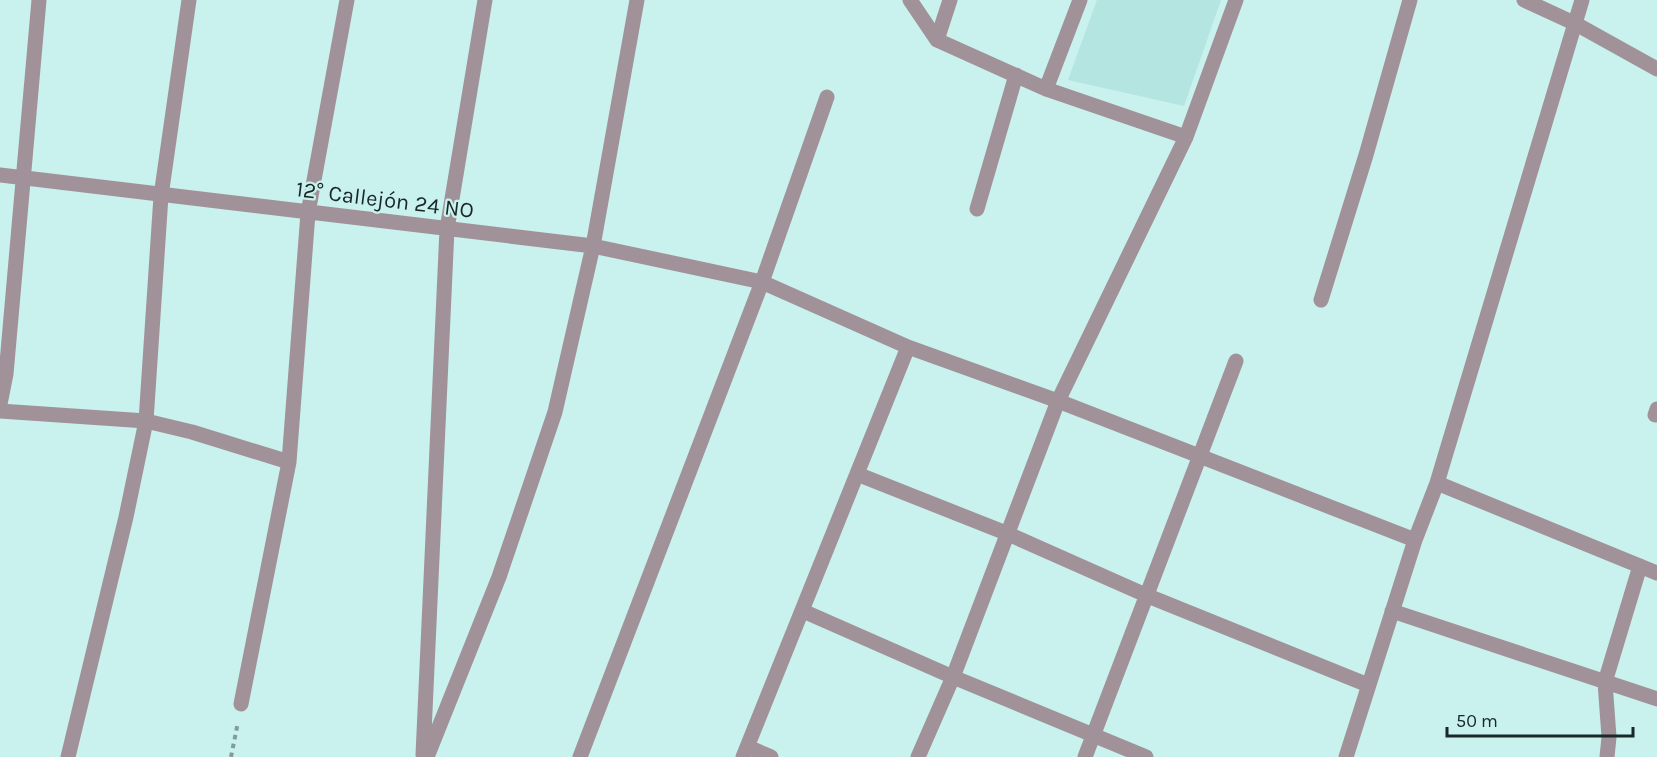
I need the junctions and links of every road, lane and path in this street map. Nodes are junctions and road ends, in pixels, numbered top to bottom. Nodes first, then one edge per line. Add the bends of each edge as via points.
1 (39, 0) edge
2 (189, 0) edge
3 (347, 0) edge
4 (485, 0) edge
5 (637, 0) edge
6 (910, 0) edge
7 (950, 0) edge
8 (1080, 0) edge
9 (1236, 0) edge
10 (1410, 0) edge
11 (1524, 0) edge
12 (1582, 0) edge
13 (1576, 24) junction
14 (937, 40) junction
15 (1657, 69) edge
16 (1016, 75) junction
17 (1046, 89) junction
18 (826, 97) dead end
19 (1186, 137) junction
20 (0, 175) edge
21 (22, 178) junction
22 (161, 196) junction
23 (977, 209) dead end
24 (308, 213) junction
25 (447, 229) junction
26 (593, 246) junction
27 (762, 282) junction
28 (1321, 300) dead end
29 (909, 347) junction
30 (1236, 361) dead end
31 (1058, 401) junction
32 (0, 404) edge
33 (0, 411) edge
34 (146, 421) junction
35 (1198, 457) junction
36 (289, 462) junction
37 (857, 474) junction
38 (1437, 483) junction
39 (1006, 533) junction
40 (1415, 540) junction
41 (1640, 566) junction
42 (1657, 573) edge
43 (1148, 596) junction
44 (803, 611) junction
45 (1392, 611) junction
46 (953, 677) junction
47 (1605, 682) junction
48 (1368, 685) junction
49 (1657, 699) edge
50 (241, 704) joint
51 (1095, 736) junction
52 (746, 752) edge
53 (68, 757) edge
54 (231, 757) edge
55 (425, 757) edge
56 (580, 757) edge
57 (771, 757) edge
58 (918, 757) edge
59 (1085, 757) edge
60 (1146, 757) edge
61 (1346, 757) edge
62 (1607, 757) edge

1 - 21 street
2 - 22 street
3 - 24 street
4 - 25 street
5 - 26 street
6 - 14 street
7 - 14 street
8 - 17 street
9 - 19 street
10 - 28 street
11 - 13 street
12 - 13 street
13 - 15 street
13 - 38 street
14 - 16 street
16 - 17 street
16 - 23 street
17 - 19 street
18 - 27 street
19 - 31 street
20 - 21 street, 12° Callejón 24 NO
21 - 22 street, 12° Callejón 24 NO
21 - 32 street via 6,374
22 - 24 street, 12° Callejón 24 NO
22 - 34 street
24 - 25 street, 12° Callejón 24 NO
24 - 36 street
25 - 26 street, 12° Callejón 24 NO
25 - 55 street
26 - 27 street, 12° Callejón 24 NO
26 - 55 street via 555,412 499,577
27 - 29 street, 12° Callejón 24 NO
27 - 56 street
29 - 31 street, 12° Callejón 24 NO
29 - 37 street
30 - 35 street
31 - 35 street, 12° Callejón 24 NO
31 - 39 street
33 - 34 street
34 - 36 street
34 - 53 street
35 - 40 street, 12° Callejón 24 NO
35 - 43 street
36 - 50 street
37 - 39 street
37 - 44 street
38 - 40 street
38 - 41 street
39 - 43 street
39 - 46 street
40 - 45 street
41 - 42 street
41 - 47 street
43 - 48 street
43 - 51 street
44 - 46 street
44 - 52 street
45 - 47 street
45 - 48 street
46 - 51 street
46 - 58 street
47 - 49 street
47 - 62 street via 1609,718
48 - 61 street
50 - 54 path
51 - 59 street
51 - 60 street
52 - 57 street

